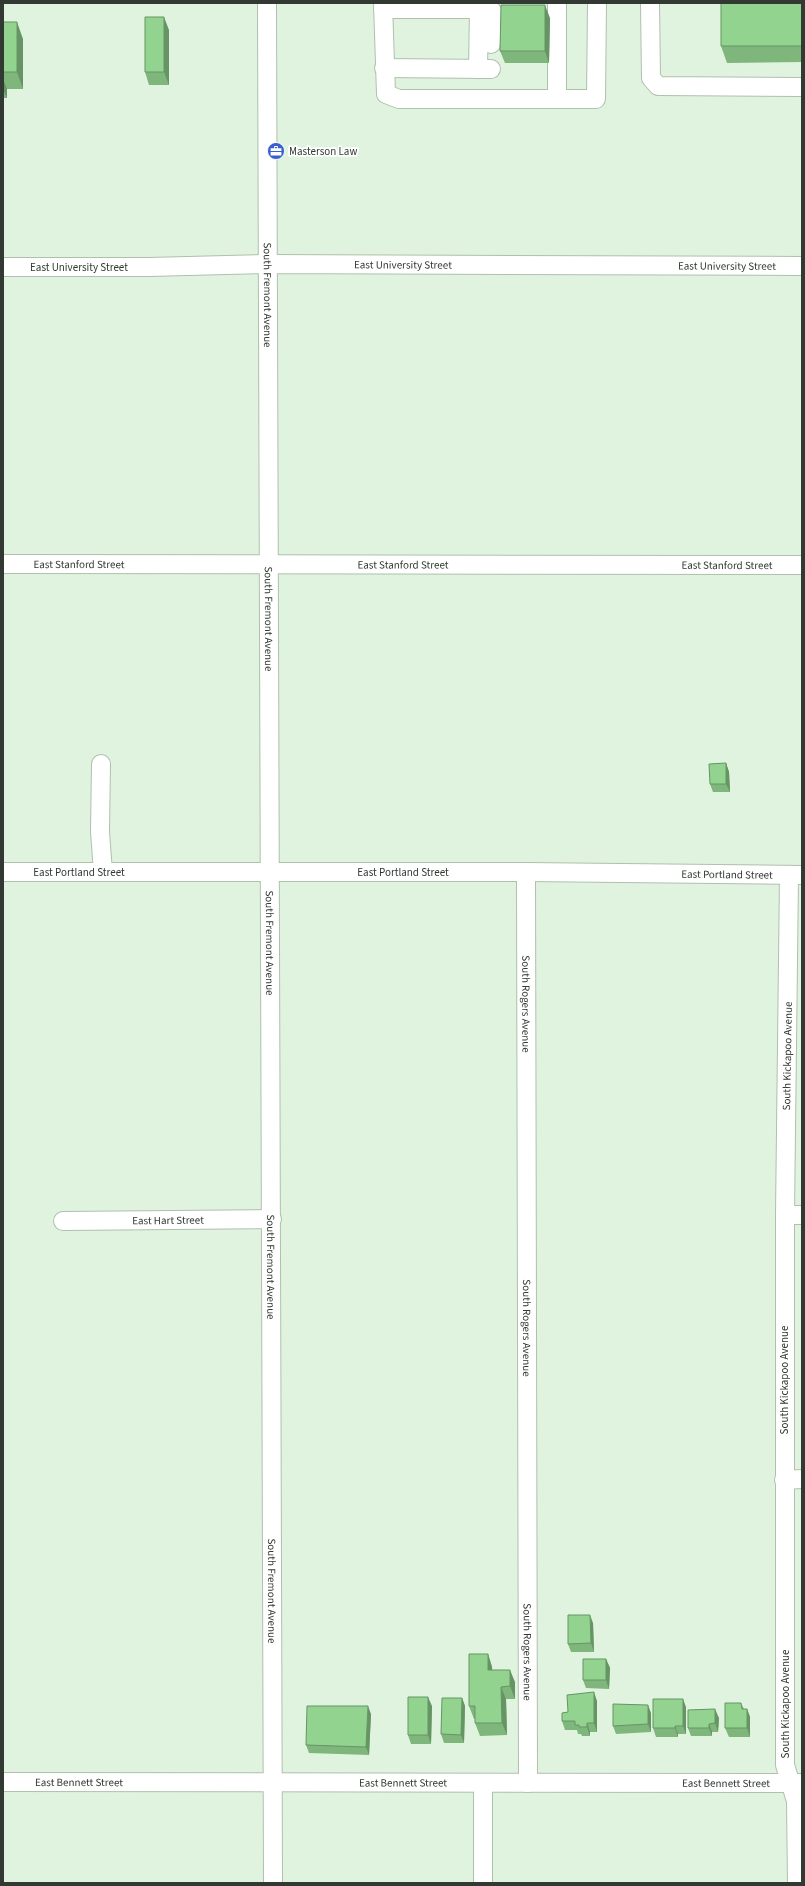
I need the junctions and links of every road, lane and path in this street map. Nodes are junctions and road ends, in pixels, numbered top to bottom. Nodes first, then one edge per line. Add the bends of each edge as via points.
1 (268, 3) edge
2 (558, 3) edge
3 (597, 3) edge
4 (650, 3) edge
5 (383, 6) edge
6 (483, 7) edge
7 (488, 59) junction
8 (384, 68) junction
9 (802, 87) edge
10 (492, 99) junction
11 (557, 99) junction
12 (267, 264) junction
13 (3, 266) edge
14 (802, 266) edge
15 (3, 564) edge
16 (269, 565) junction
17 (802, 565) edge
18 (101, 764) dead end
19 (270, 871) junction
20 (3, 872) edge
21 (103, 872) junction
22 (526, 872) junction
23 (796, 875) edge
24 (794, 1215) edge
25 (272, 1219) junction
26 (63, 1221) dead end
27 (784, 1480) junction
28 (802, 1480) edge
29 (3, 1782) edge
30 (483, 1783) junction
31 (528, 1783) junction
32 (796, 1783) edge
33 (273, 1784) junction
34 (273, 1883) edge
35 (483, 1883) edge
36 (797, 1883) edge

1 - 12 street, South Fremont Avenue
2 - 11 street
3 - 11 street via 596,99
4 - 9 street via 651,78 658,86
5 - 6 street
5 - 8 street
6 - 7 street
6 - 7 street via 492,9
7 - 8 street
7 - 10 street
8 - 10 street via 386,94 399,99
10 - 11 street
12 - 13 street, East University Street via 149,267
12 - 14 street, East University Street
12 - 16 street, South Fremont Avenue
15 - 16 street, East Stanford Street
16 - 17 street, East Stanford Street
16 - 19 street, South Fremont Avenue
18 - 21 street via 100,832
19 - 21 street, East Portland Street
19 - 22 street, East Portland Street
19 - 25 street, South Fremont Avenue
20 - 21 street, East Portland Street
22 - 23 street, East Portland Street
22 - 31 street, South Rogers Avenue
23 - 24 street, South Kickapoo Avenue
24 - 27 street, South Kickapoo Avenue
25 - 26 street, East Hart Street
25 - 33 street, South Fremont Avenue
27 - 28 street
27 - 32 street, South Kickapoo Avenue via 785,1764
29 - 33 street, East Bennett Street
30 - 31 street, East Bennett Street
30 - 33 street, East Bennett Street
30 - 35 street
31 - 32 street, East Bennett Street
32 - 36 street, South Kickapoo Avenue
33 - 34 street, South Fremont Avenue

